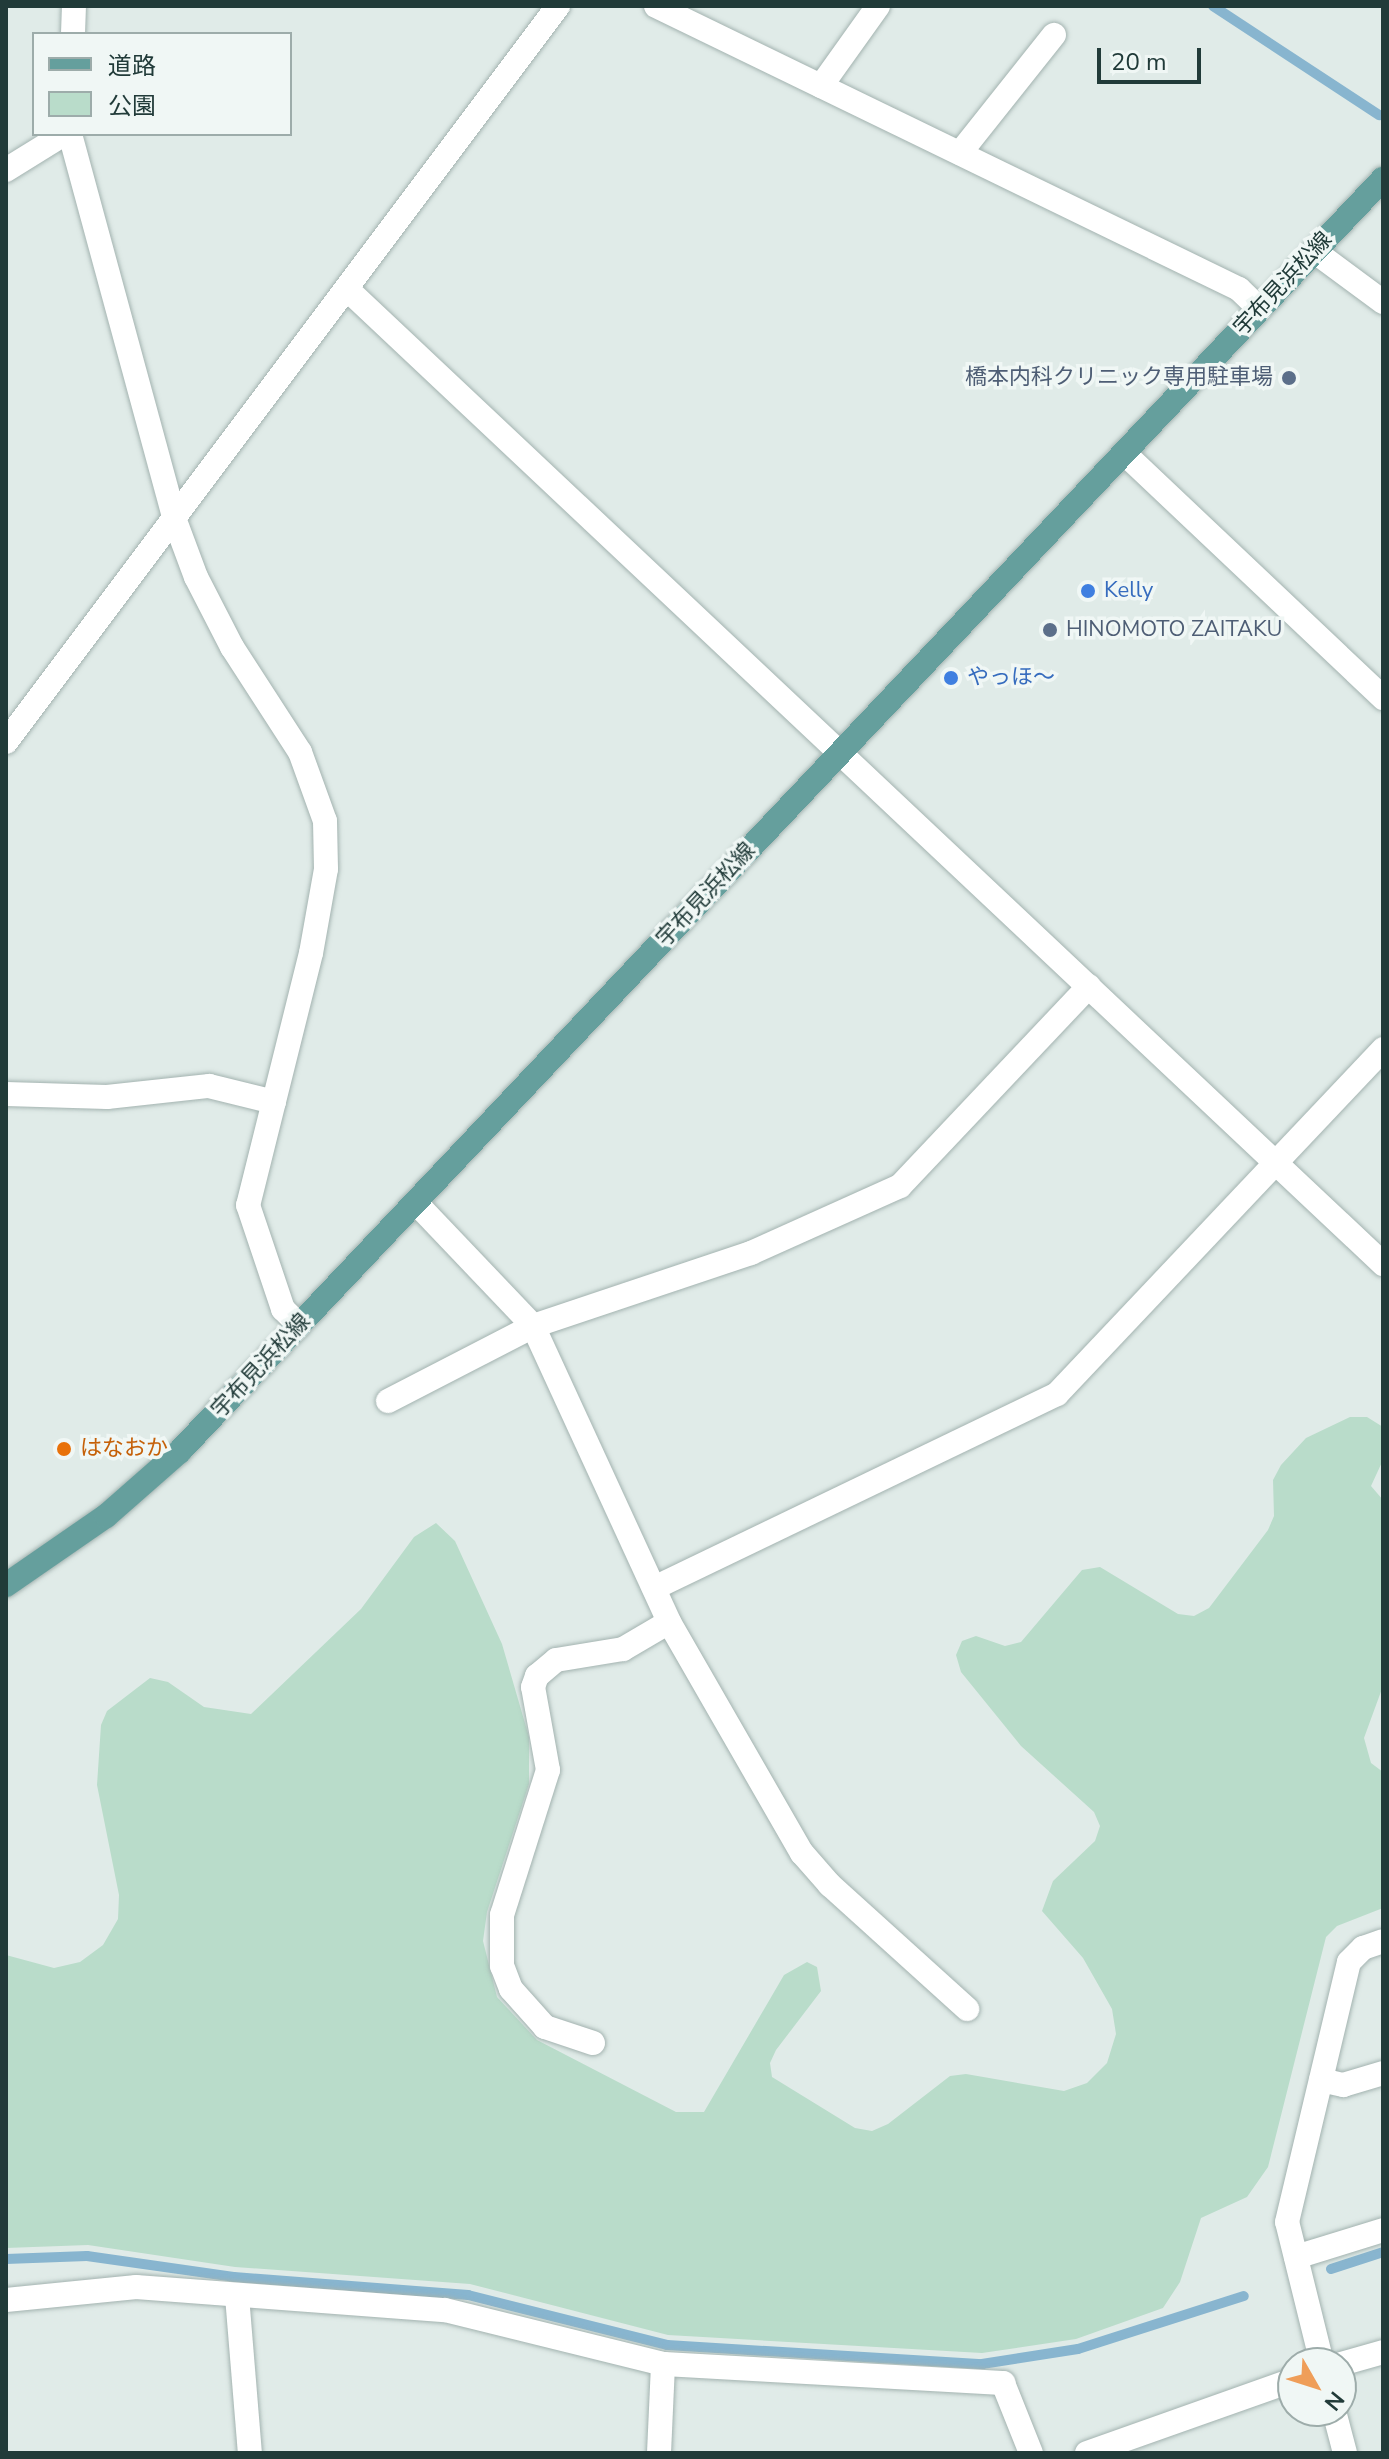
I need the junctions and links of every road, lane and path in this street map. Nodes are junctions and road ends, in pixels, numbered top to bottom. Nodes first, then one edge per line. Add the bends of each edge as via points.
1 (74, 6) edge
2 (558, 6) edge
3 (656, 6) edge
4 (878, 6) edge
5 (73, 32) edge
6 (1054, 35) dead end
7 (821, 86) junction
8 (64, 136) edge
9 (68, 136) edge
10 (960, 153) junction
11 (6, 170) edge
12 (1383, 179) edge
13 (1314, 251) junction
14 (347, 289) junction
15 (1383, 302) edge
16 (1260, 309) junction
17 (1124, 453) junction
18 (174, 518) junction
19 (1383, 698) edge
20 (6, 742) edge
21 (841, 752) junction
22 (1089, 986) junction
23 (1383, 1049) edge
24 (6, 1094) edge
25 (274, 1102) junction
26 (1276, 1163) junction
27 (416, 1203) junction
28 (1383, 1264) edge
29 (299, 1325) junction
30 (533, 1326) junction
31 (388, 1401) dead end
32 (6, 1585) edge
33 (654, 1588) junction
34 (669, 1622) junction
35 (1383, 1941) edge
36 (967, 2009) dead end
37 (593, 2043) dead end
38 (1383, 2073) edge
39 (1321, 2080) junction
40 (1383, 2230) edge
41 (1296, 2257) junction
42 (237, 2296) junction
43 (6, 2300) edge
44 (1318, 2347) edge
45 (1383, 2352) edge
46 (1357, 2359) edge
47 (663, 2364) junction
48 (1277, 2386) edge
49 (1338, 2427) edge
50 (250, 2453) edge
51 (659, 2453) edge
52 (1031, 2453) edge
53 (1087, 2453) edge
54 (1345, 2453) edge

1 - 5 street
2 - 14 street
3 - 7 street
4 - 7 street
6 - 10 street
7 - 10 street
8 - 11 street
9 - 18 street
10 - 16 street via 1239,289
12 - 13 main road, 宇布見浜松線
13 - 15 street
13 - 16 main road, 宇布見浜松線
14 - 18 street
14 - 21 street
16 - 17 main road, 宇布見浜松線
17 - 19 street
17 - 21 main road, 宇布見浜松線
18 - 20 street
18 - 25 street via 212,613 311,773 325,821 322,894
21 - 22 street
21 - 27 main road, 宇布見浜松線
22 - 26 street
22 - 30 street via 900,1186 751,1253
23 - 26 street
24 - 25 street via 107,1097 209,1086
25 - 29 street via 248,1205 283,1309
26 - 28 street
26 - 33 street via 1057,1394
27 - 29 main road, 宇布見浜松線
27 - 30 street
29 - 32 main road, 宇布見浜松線 via 143,1484
30 - 31 street
30 - 33 street
33 - 34 street
34 - 36 street via 802,1853 830,1885
34 - 37 street via 623,1649 556,1660 537,1676 533,1687 548,1770 502,1915 502,1966 511,1989 545,2027
35 - 39 street via 1363,1948 1349,1962
38 - 39 street via 1343,2085
39 - 41 street via 1287,2222
40 - 41 street
41 - 44 street
42 - 43 street via 136,2287
42 - 47 street via 465,2312
42 - 50 street
45 - 46 street
47 - 51 street
47 - 52 street via 1003,2383
48 - 53 street
49 - 54 street

